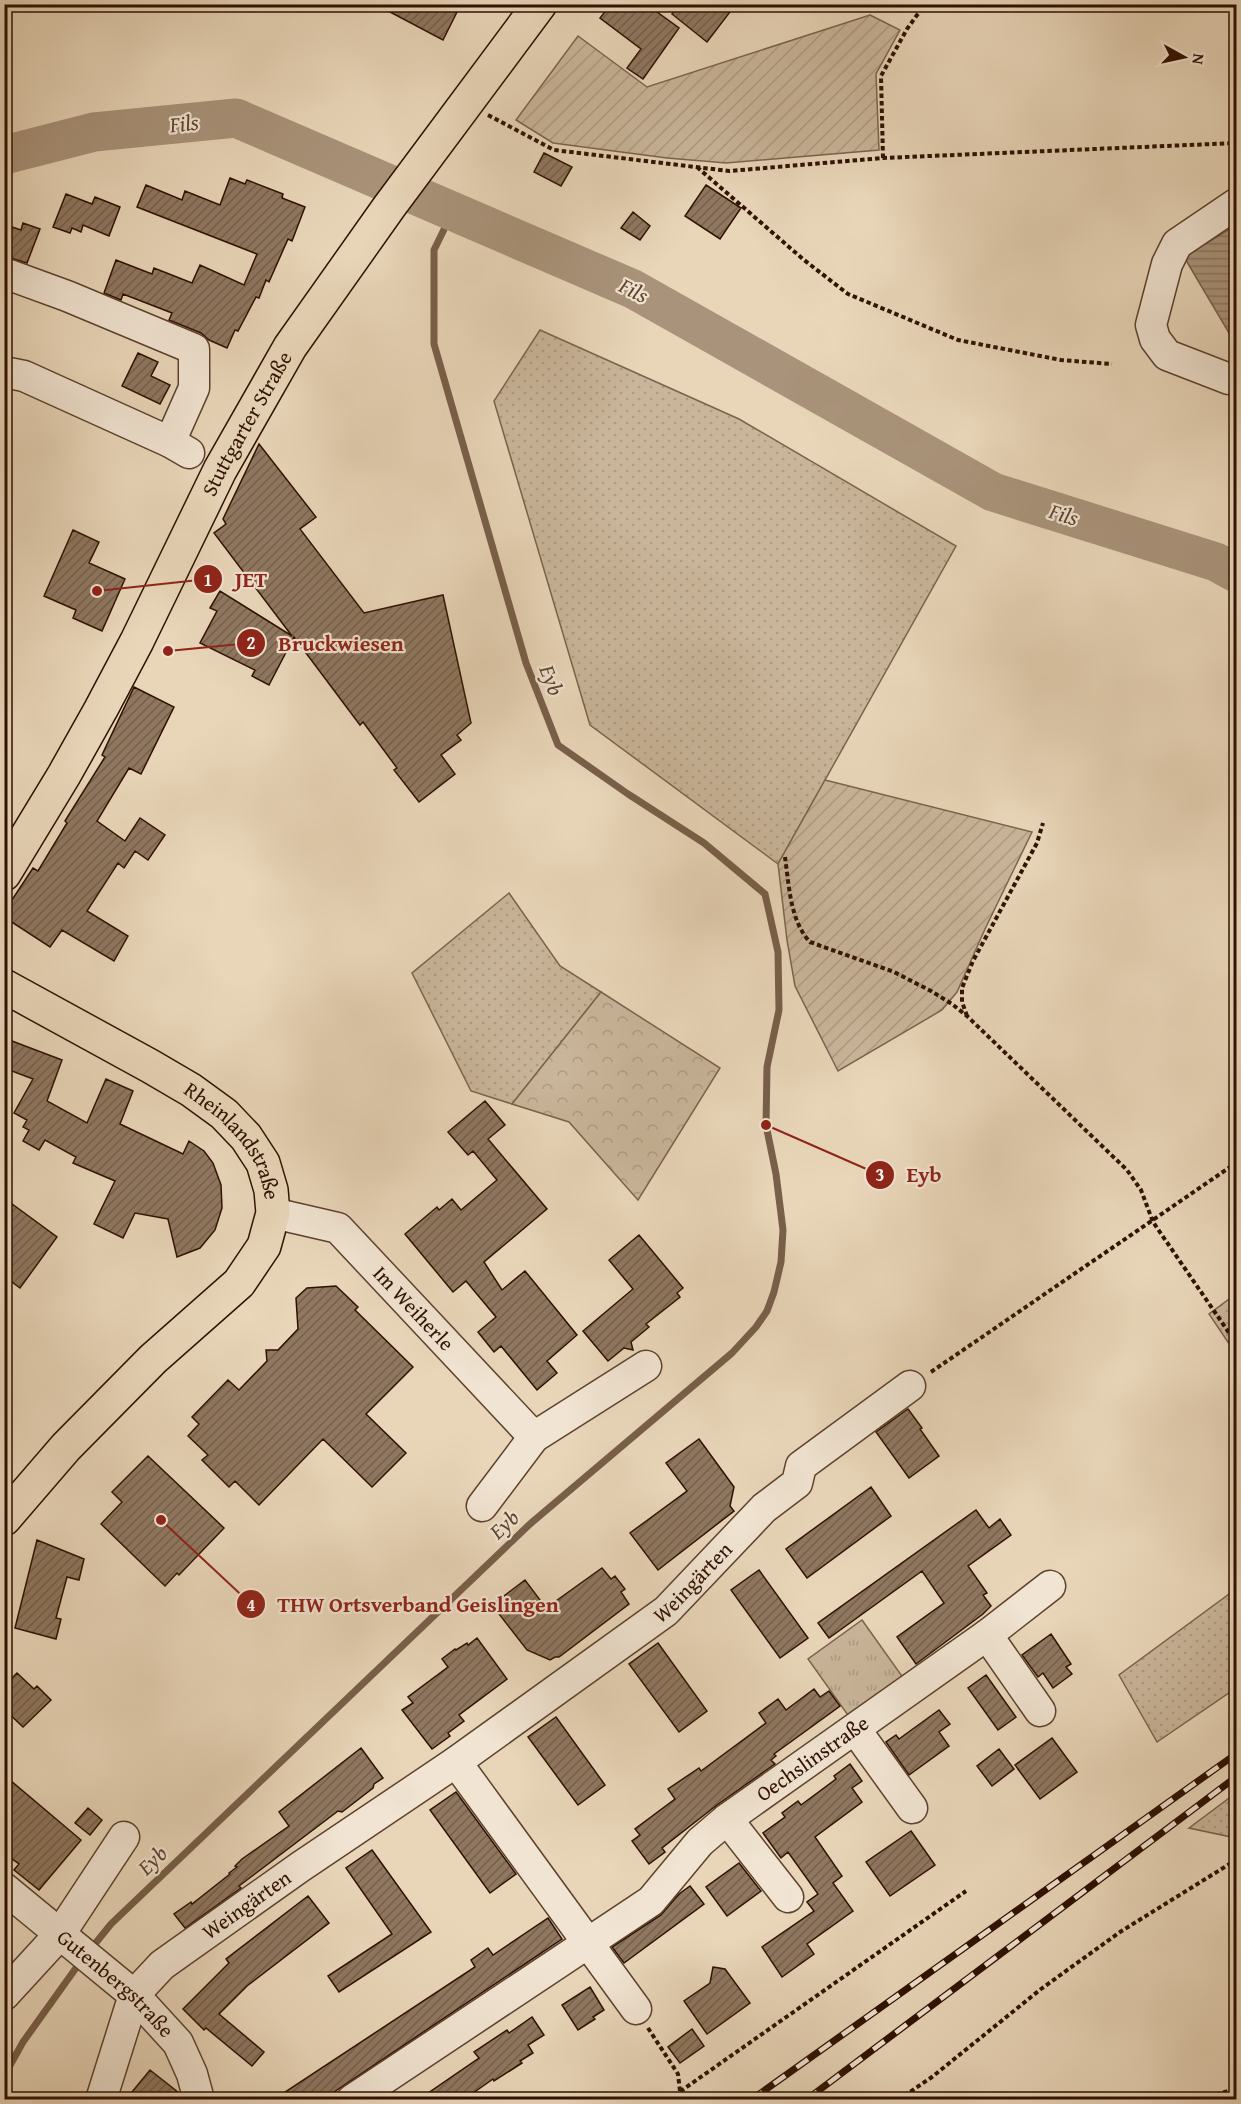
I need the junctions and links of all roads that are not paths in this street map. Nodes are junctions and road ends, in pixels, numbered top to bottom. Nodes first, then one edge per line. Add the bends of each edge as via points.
1 (540, 4) edge
2 (1236, 204) edge
3 (4, 273) edge
4 (4, 372) edge
5 (1229, 379) dead end
6 (4, 874) edge
7 (4, 986) edge
8 (273, 1213) junction
9 (646, 1366) dead end
10 (910, 1386) road end
11 (534, 1437) junction
12 (482, 1506) dead end
13 (4, 1519) edge
14 (1050, 1586) dead end
15 (987, 1635) junction
16 (1040, 1711) dead end
17 (855, 1729) junction
18 (456, 1762) junction
19 (912, 1808) dead end
20 (727, 1819) junction
21 (123, 1837) dead end
22 (4, 1888) edge
23 (788, 1897) dead end
24 (66, 1938) junction
25 (587, 1942) junction
26 (126, 1988) junction
27 (4, 1995) edge
28 (636, 2009) road end
29 (101, 2100) edge
30 (200, 2100) edge
31 (352, 2100) edge

1 - 6 main road, Stuttgarter Straße via 290,348 220,470 101,709
2 - 5 street via 1177,244 1167,264 1151,325 1155,339 1167,355
3 - 4 street via 194,350 194,388 179,447 24,376
7 - 8 main road, Rheinlandstraße via 150,1066 224,1114 263,1163 272,1191
8 - 11 street, Im Weiherle via 338,1228
8 - 13 main road, Rheinlandstraße via 264,1246 239,1283 137,1375 66,1447
9 - 11 street
10 - 18 street, Weingärten via 801,1466 797,1483 764,1508 666,1611
11 - 12 street
14 - 15 street, Oechslinstraße
15 - 16 street
15 - 17 street, Oechslinstraße
17 - 19 street
17 - 20 street, Oechslinstraße
18 - 25 street
18 - 26 street, Weingärten
20 - 23 street
20 - 25 street, Oechslinstraße via 700,1842 651,1900
21 - 24 street
22 - 24 street, Gutenbergstraße
24 - 26 street, Gutenbergstraße
24 - 27 street
25 - 28 street
25 - 31 street, Oechslinstraße
26 - 29 street, Weingärten
26 - 30 street, Gutenbergstraße via 178,2043

